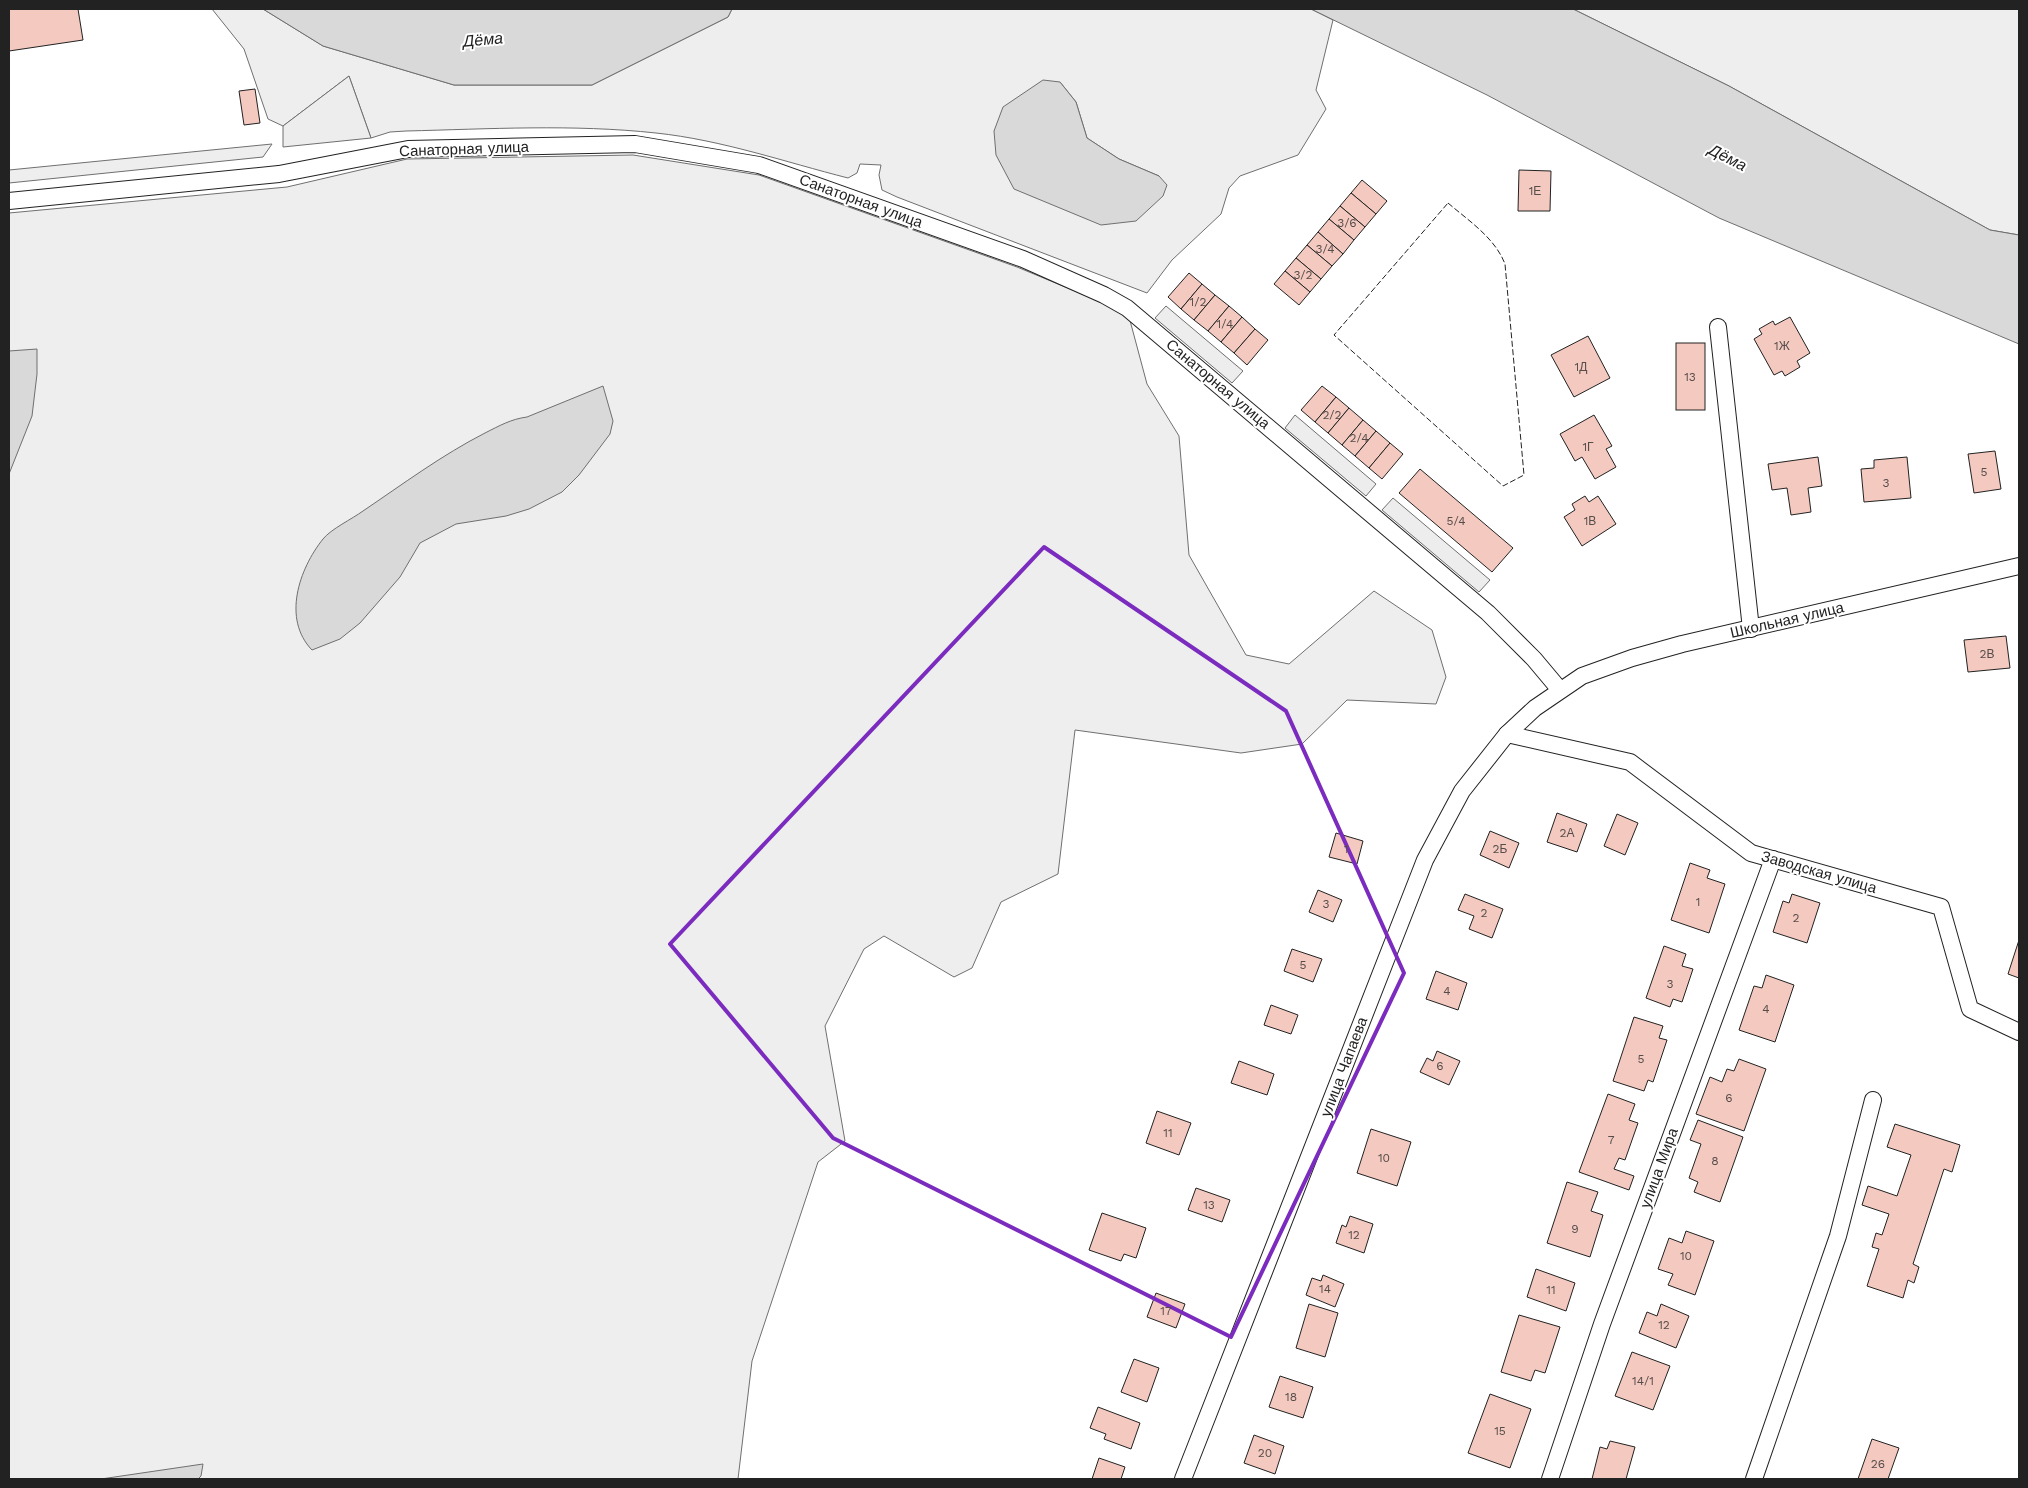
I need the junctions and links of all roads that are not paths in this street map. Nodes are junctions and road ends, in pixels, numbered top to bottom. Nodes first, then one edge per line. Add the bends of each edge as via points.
1 (9, 201) edge
2 (1718, 327) dead end
3 (2019, 566) edge
4 (1751, 628) junction
5 (1560, 690) junction
6 (1507, 734) junction
7 (1773, 859) junction
8 (2019, 1032) edge
9 (1873, 1100) dead end
10 (1182, 1479) edge
11 (1550, 1479) edge
12 (1754, 1479) edge

1 - 5 street, Санаторная улица via 278,174 408,149 635,144 759,165 1023,258 1127,308 1488,613
2 - 4 street
3 - 4 street, Школьная улица
4 - 5 street, Школьная улица via 1632,658 1582,676
5 - 6 street, улица Чапаева
6 - 7 street, Заводская улица via 1630,762 1751,853
6 - 10 street, улица Чапаева via 1462,791 1425,860
7 - 8 street, Заводская улица via 1940,907 1970,1009
7 - 11 street, улица Мира via 1602,1324
9 - 12 street via 1838,1236

